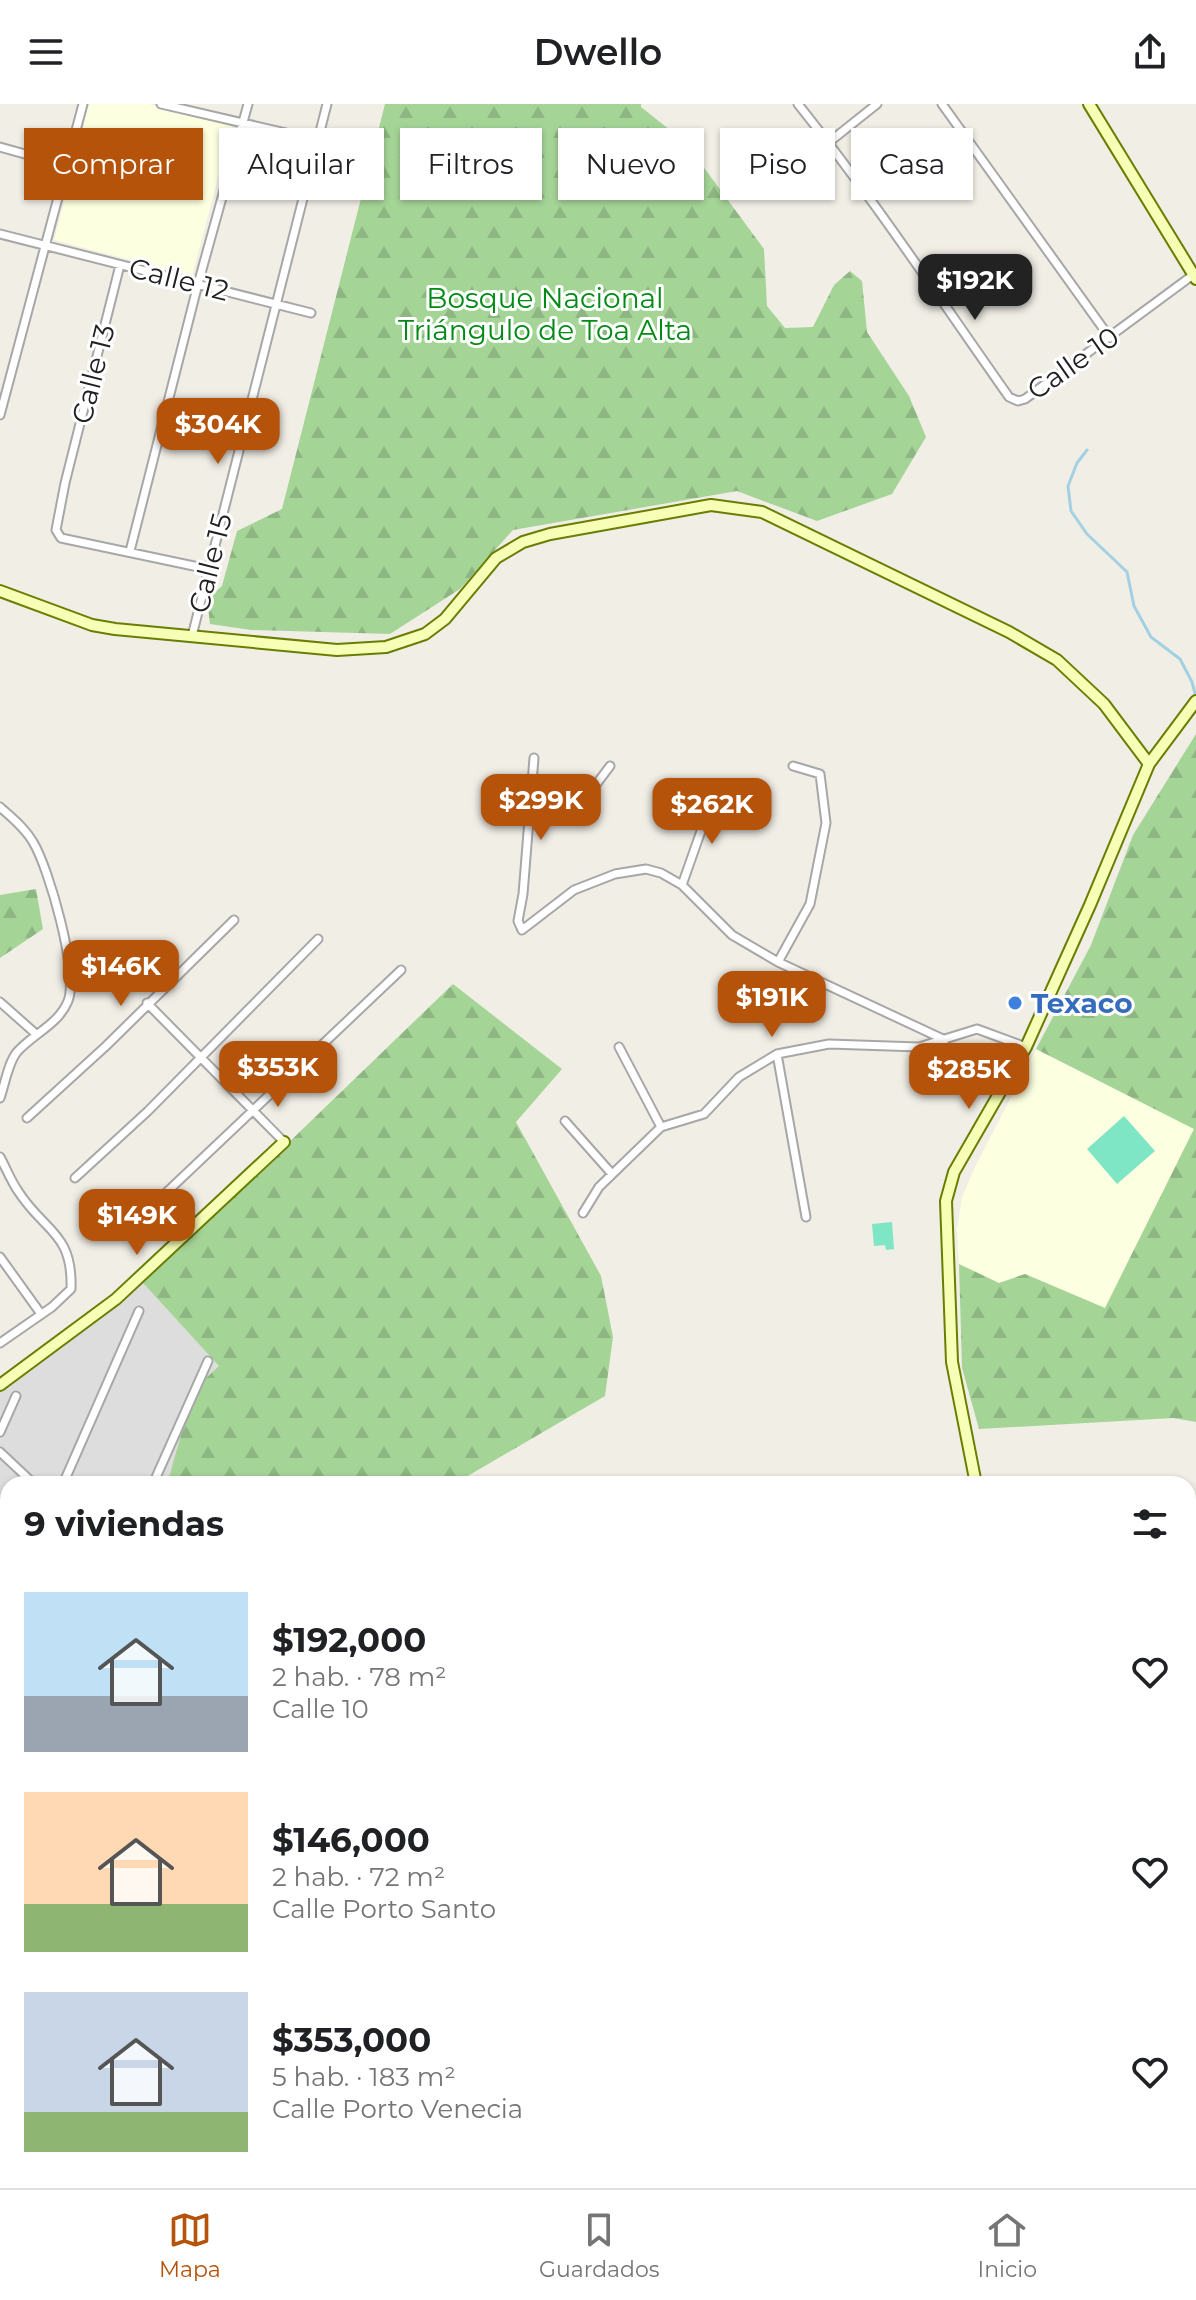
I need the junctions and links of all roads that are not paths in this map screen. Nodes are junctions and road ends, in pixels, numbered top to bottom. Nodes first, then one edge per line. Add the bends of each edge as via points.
1 (83, 104) edge
2 (164, 104) edge
3 (248, 104) edge
4 (327, 104) edge
5 (798, 104) edge
6 (877, 104) edge
7 (942, 104) edge
8 (1089, 104) edge
9 (243, 122) junction
10 (77, 128) edge
11 (269, 128) edge
12 (321, 128) edge
13 (816, 128) edge
14 (835, 137) edge
15 (0, 147) edge
16 (835, 152) edge
17 (24, 154) edge
18 (59, 200) edge
19 (302, 200) edge
20 (0, 234) edge
21 (46, 246) junction
22 (120, 265) junction
23 (1194, 277) edge
24 (198, 284) junction
25 (275, 304) junction
26 (311, 313) dead end
27 (1110, 338) junction
28 (0, 415) edge
29 (130, 551) junction
30 (208, 569) junction
31 (0, 591) edge
32 (192, 636) junction
33 (1196, 701) edge
34 (534, 758) dead end
35 (1149, 764) junction
36 (610, 766) dead end
37 (793, 766) dead end
38 (713, 797) dead end
39 (0, 807) edge
40 (528, 809) junction
41 (682, 885) junction
42 (234, 920) dead end
43 (318, 939) dead end
44 (778, 962) junction
45 (401, 970) dead end
46 (0, 1002) edge
47 (147, 1003) junction
48 (36, 1034) junction
49 (945, 1040) junction
50 (619, 1047) dead end
51 (1026, 1047) junction
52 (777, 1054) junction
53 (201, 1057) junction
54 (0, 1098) edge
55 (254, 1111) junction
56 (27, 1118) dead end
57 (565, 1121) dead end
58 (661, 1127) junction
59 (284, 1142) joint
60 (0, 1157) edge
61 (612, 1174) junction
62 (75, 1178) dead end
63 (583, 1213) dead end
64 (806, 1217) dead end
65 (132, 1225) dead end
66 (0, 1257) edge
67 (139, 1311) dead end
68 (41, 1314) junction
69 (0, 1343) edge
70 (208, 1361) dead end
71 (0, 1385) edge
72 (16, 1396) dead end
73 (0, 1432) edge
74 (0, 1452) edge
75 (26, 1476) edge
76 (67, 1476) edge
77 (157, 1476) edge
78 (974, 1476) edge

1 - 10 street
2 - 9 street
3 - 9 street
4 - 12 street, Calle 15
5 - 13 street, Calle 10
6 - 14 street
7 - 27 street
8 - 23 street
9 - 11 street
9 - 24 street
15 - 17 street
16 - 27 street, Calle 10 via 1009,397 1025,399
18 - 21 street
19 - 25 street, Calle 15
20 - 21 street, Calle 12
21 - 22 street, Calle 12
21 - 28 street
22 - 24 street, Calle 12
22 - 29 street, Calle 13 via 56,530 58,535
23 - 27 street, Calle 10
24 - 25 street, Calle 12
24 - 29 street
25 - 26 street, Calle 12
25 - 30 street, Calle 15
29 - 30 street
30 - 32 street, Calle 15
31 - 32 street via 92,625
32 - 35 street via 337,650 386,647 425,634 445,619 496,558 523,542 711,505 762,512 1057,660 1104,704
33 - 35 street
34 - 40 street
35 - 51 street
36 - 40 street via 583,802
37 - 44 street via 820,774 826,823 810,904
38 - 41 street
39 - 48 street via 34,844 71,965 68,1003
40 - 41 street via 518,921 522,930 574,890 615,874 646,869
41 - 44 street via 732,935
42 - 47 street
43 - 53 street
44 - 49 street
45 - 55 street
46 - 48 street
47 - 53 street
47 - 56 street
48 - 54 street via 15,1054
49 - 51 street via 977,1029
49 - 52 street via 919,1047 829,1044
50 - 58 street
51 - 78 street via 954,1172 946,1201 952,1362
52 - 58 street via 739,1077 704,1114
52 - 64 street
53 - 55 street
53 - 62 street
55 - 59 street
55 - 65 street
57 - 61 street
58 - 61 street
59 - 71 street via 116,1299
60 - 68 street via 18,1192 66,1248 72,1268 71,1289
61 - 63 street
66 - 68 street
67 - 76 street
68 - 69 street
70 - 77 street
72 - 73 street
74 - 75 street

